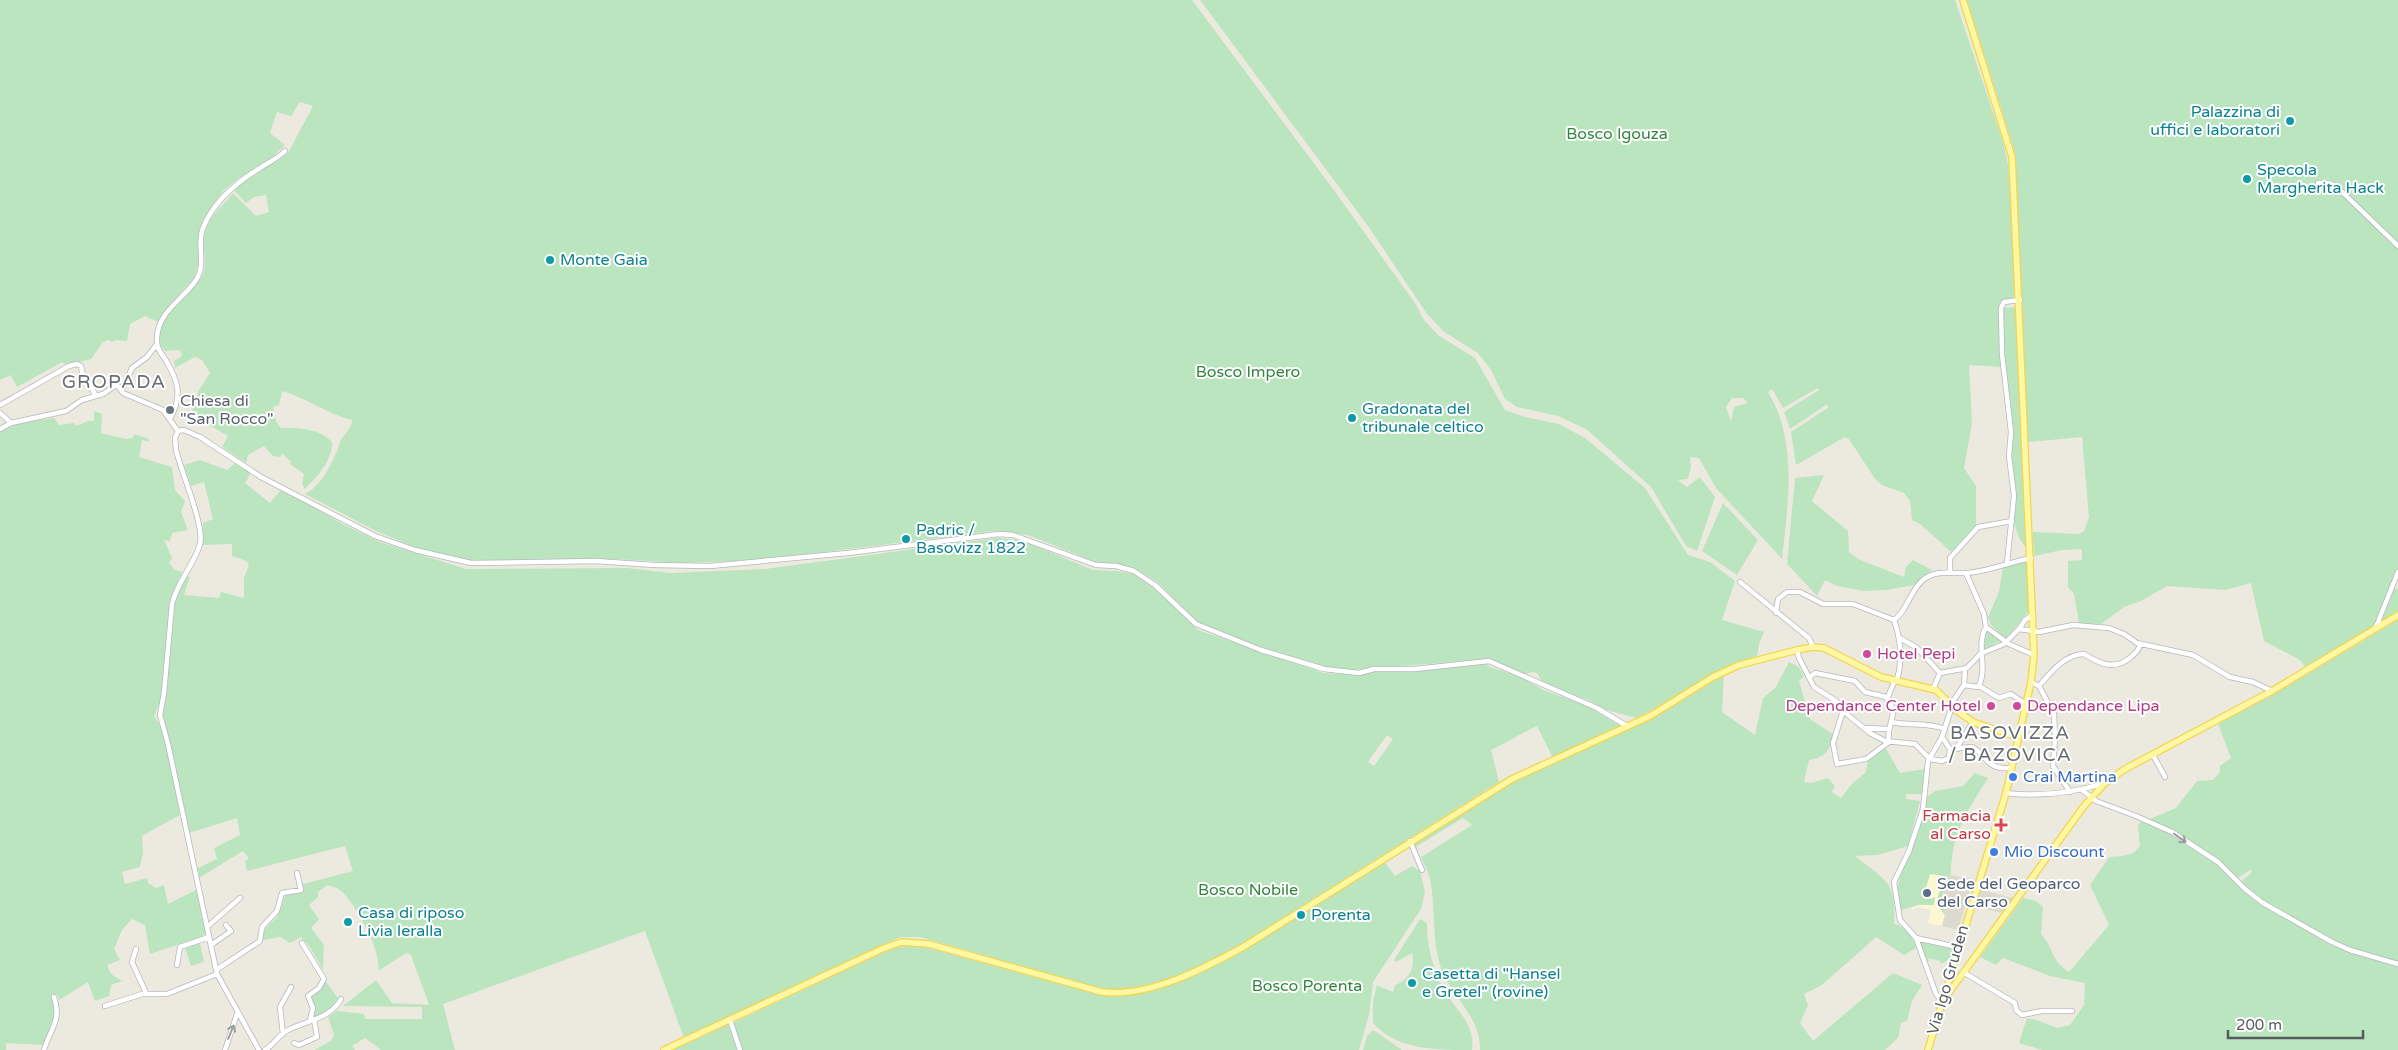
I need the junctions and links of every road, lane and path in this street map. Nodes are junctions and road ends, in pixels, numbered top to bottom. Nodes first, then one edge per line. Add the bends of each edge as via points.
1 (1963, 0) edge
2 (285, 151) dead end
3 (2318, 183) dead end
4 (2398, 246) edge
5 (2020, 300) junction
6 (156, 344) junction
7 (122, 390) junction
8 (96, 396) junction
9 (0, 405) edge
10 (0, 413) edge
11 (170, 419) junction
12 (11, 423) junction
13 (0, 429) edge
14 (178, 431) junction
15 (2012, 521) junction
16 (2031, 558) junction
17 (2007, 564) junction
18 (1950, 572) junction
19 (2398, 572) edge
20 (1966, 573) junction
21 (1740, 582) dead end
22 (1776, 613) junction
23 (2033, 615) junction
24 (2398, 615) edge
25 (1894, 620) junction
26 (1986, 627) junction
27 (2376, 627) junction
28 (2019, 629) junction
29 (2034, 632) junction
30 (1900, 638) junction
31 (2006, 642) junction
32 (2140, 644) junction
33 (1813, 647) junction
34 (1797, 650) junction
35 (1980, 654) junction
36 (2034, 655) junction
37 (1964, 669) junction
38 (1940, 673) junction
39 (1810, 677) junction
40 (1896, 680) junction
41 (2031, 682) junction
42 (1964, 685) junction
43 (1979, 686) junction
44 (2039, 686) junction
45 (1933, 689) junction
46 (2272, 691) junction
47 (1887, 698) junction
48 (2026, 704) junction
49 (1952, 705) junction
50 (1843, 711) junction
51 (1892, 722) junction
52 (1973, 722) junction
53 (1627, 726) junction
54 (1866, 728) junction
55 (1887, 729) junction
56 (1945, 729) junction
57 (1942, 737) junction
58 (2017, 737) junction
59 (1889, 742) junction
60 (1950, 749) junction
61 (1958, 749) junction
62 (2153, 755) junction
63 (1930, 759) junction
64 (2010, 768) junction
65 (2165, 777) dead end
66 (2105, 783) junction
67 (2082, 790) junction
68 (2070, 792) junction
69 (2006, 793) junction
70 (2091, 798) junction
71 (1410, 841) junction
72 (1422, 870) dead end
73 (296, 873) dead end
74 (240, 898) dead end
75 (226, 925) dead end
76 (207, 927) junction
77 (209, 937) junction
78 (1916, 938) junction
79 (302, 943) dead end
80 (211, 945) junction
81 (1957, 947) junction
82 (136, 948) dead end
83 (2398, 964) edge
84 (176, 965) dead end
85 (217, 972) junction
86 (1963, 972) junction
87 (291, 987) dead end
88 (146, 993) junction
89 (54, 997) dead end
90 (341, 999) dead end
91 (1943, 1002) junction
92 (105, 1006) dead end
93 (2072, 1010) dead end
94 (238, 1014) junction
95 (312, 1020) junction
96 (730, 1020) junction
97 (283, 1034) junction
98 (294, 1043) dead end
99 (44, 1050) edge
100 (225, 1050) edge
101 (259, 1050) edge
102 (265, 1050) edge
103 (664, 1050) edge
104 (740, 1050) edge
105 (1928, 1050) edge

1 - 5 main road, Via Igo Gruden via 2012,156
2 - 6 street via 234,186 208,218 201,234 198,276 163,318
3 - 4 street via 2337,187
5 - 15 street via 2004,302 2000,308 2011,432
5 - 16 main road, Via Igo Gruden
6 - 7 street via 147,357 132,368
6 - 11 street via 178,381
7 - 8 street via 115,386
7 - 11 street via 156,406
8 - 9 street via 77,364
8 - 12 street via 82,400 66,411
10 - 12 street
11 - 14 street
12 - 13 street
14 - 53 street via 184,430 200,437 261,477 375,536 455,560 485,564 596,561 710,566 1013,535 1096,565 1134,571 1155,585 1196,624 1324,670 1359,673 1374,669 1415,669 1489,661 1597,708
14 - 76 street via 176,450 200,527 201,541 174,595 160,715
15 - 17 street
15 - 18 street via 1978,527 1950,558
16 - 17 street
16 - 23 main road, Via Igo Gruden
17 - 20 street
18 - 20 street
18 - 25 street via 1936,573 1921,581 1903,612
19 - 27 street
20 - 26 street via 1984,614
21 - 22 street
22 - 25 street via 1778,599 1787,592 1795,592 1823,604 1853,604
22 - 33 street via 1809,638
23 - 28 street
23 - 29 main road, Via Igo Gruden
24 - 27 main road
25 - 30 street
26 - 31 street
26 - 35 street
27 - 46 main road
28 - 29 street
28 - 31 street
29 - 32 street via 2065,625 2102,626
29 - 36 main road, Via Igo Gruden
30 - 38 street via 1917,648
30 - 40 street via 1900,669
31 - 35 street
31 - 36 street
32 - 44 street via 2132,656 2116,665 2100,664 2084,654 2071,657
32 - 46 street via 2193,655 2230,677 2253,682
33 - 34 main road
33 - 40 main road via 1824,648 1876,675
34 - 39 street
34 - 53 main road via 1739,665
35 - 37 street
35 - 43 street via 1983,668
36 - 41 main road, Via Igo Gruden
37 - 38 street
37 - 42 street
38 - 45 street
39 - 47 street via 1814,673 1855,681 1865,692
39 - 50 street via 1814,687 1836,701
40 - 45 main road
40 - 47 street
41 - 44 street
41 - 48 main road, Via Igo Gruden
42 - 43 street
42 - 49 street
43 - 48 street via 1999,698 2011,694
44 - 68 street via 2054,714 2054,770
45 - 49 main road
46 - 62 main road
47 - 51 street via 1893,708
48 - 58 main road, Via Igo Gruden
49 - 52 main road
49 - 56 street
50 - 54 street
50 - 59 street via 1833,747 1836,764 1866,759
51 - 55 street
51 - 56 street
52 - 58 main road
52 - 61 street
53 - 71 main road via 1512,779
54 - 55 street
54 - 59 street
55 - 59 street
56 - 57 street
57 - 60 street
57 - 63 street
58 - 64 main road, Via Igo Gruden
59 - 63 street via 1915,744
60 - 61 street
60 - 63 street via 1946,760
61 - 64 street via 1972,747 1986,761 2000,768
62 - 65 street
62 - 66 main road
63 - 78 street via 1922,809 1909,851 1894,882 1900,920
64 - 69 main road, Via Igo Gruden
66 - 67 street
66 - 70 main road
67 - 68 street
67 - 70 street
68 - 69 street
69 - 81 main road, Via Igo Gruden
70 -> 83 street via 2172,832 2211,857 2263,903 2340,946
70 - 86 main road
71 - 72 street
71 - 96 main road via 1245,946 1191,972 1139,991 1102,992 929,944 901,942
73 - 85 street via 301,890 282,893 277,911 262,927 260,941
74 - 76 street
75 - 80 street via 231,931
76 - 77 street
77 - 80 street
77 - 84 street via 180,947
78 - 81 street
78 - 91 street via 1936,994
79 - 95 street via 324,979 319,988 308,996 313,1008
80 - 85 street
81 - 91 main road, Via Igo Gruden
82 - 88 street via 132,962
85 - 88 street via 167,994
85 - 94 street
86 - 91 main road
86 - 93 street via 2015,1003 2016,1010 2022,1015
87 - 97 street via 280,1007
88 - 92 street
89 - 99 street via 57,1021
90 - 95 street via 338,1006 326,1015
91 - 105 main road, Via Igo Gruden
100 -> 94 street
94 - 101 street
95 - 97 street
95 - 98 street via 317,1037 299,1045
96 - 103 main road
96 - 104 street
97 - 102 street

